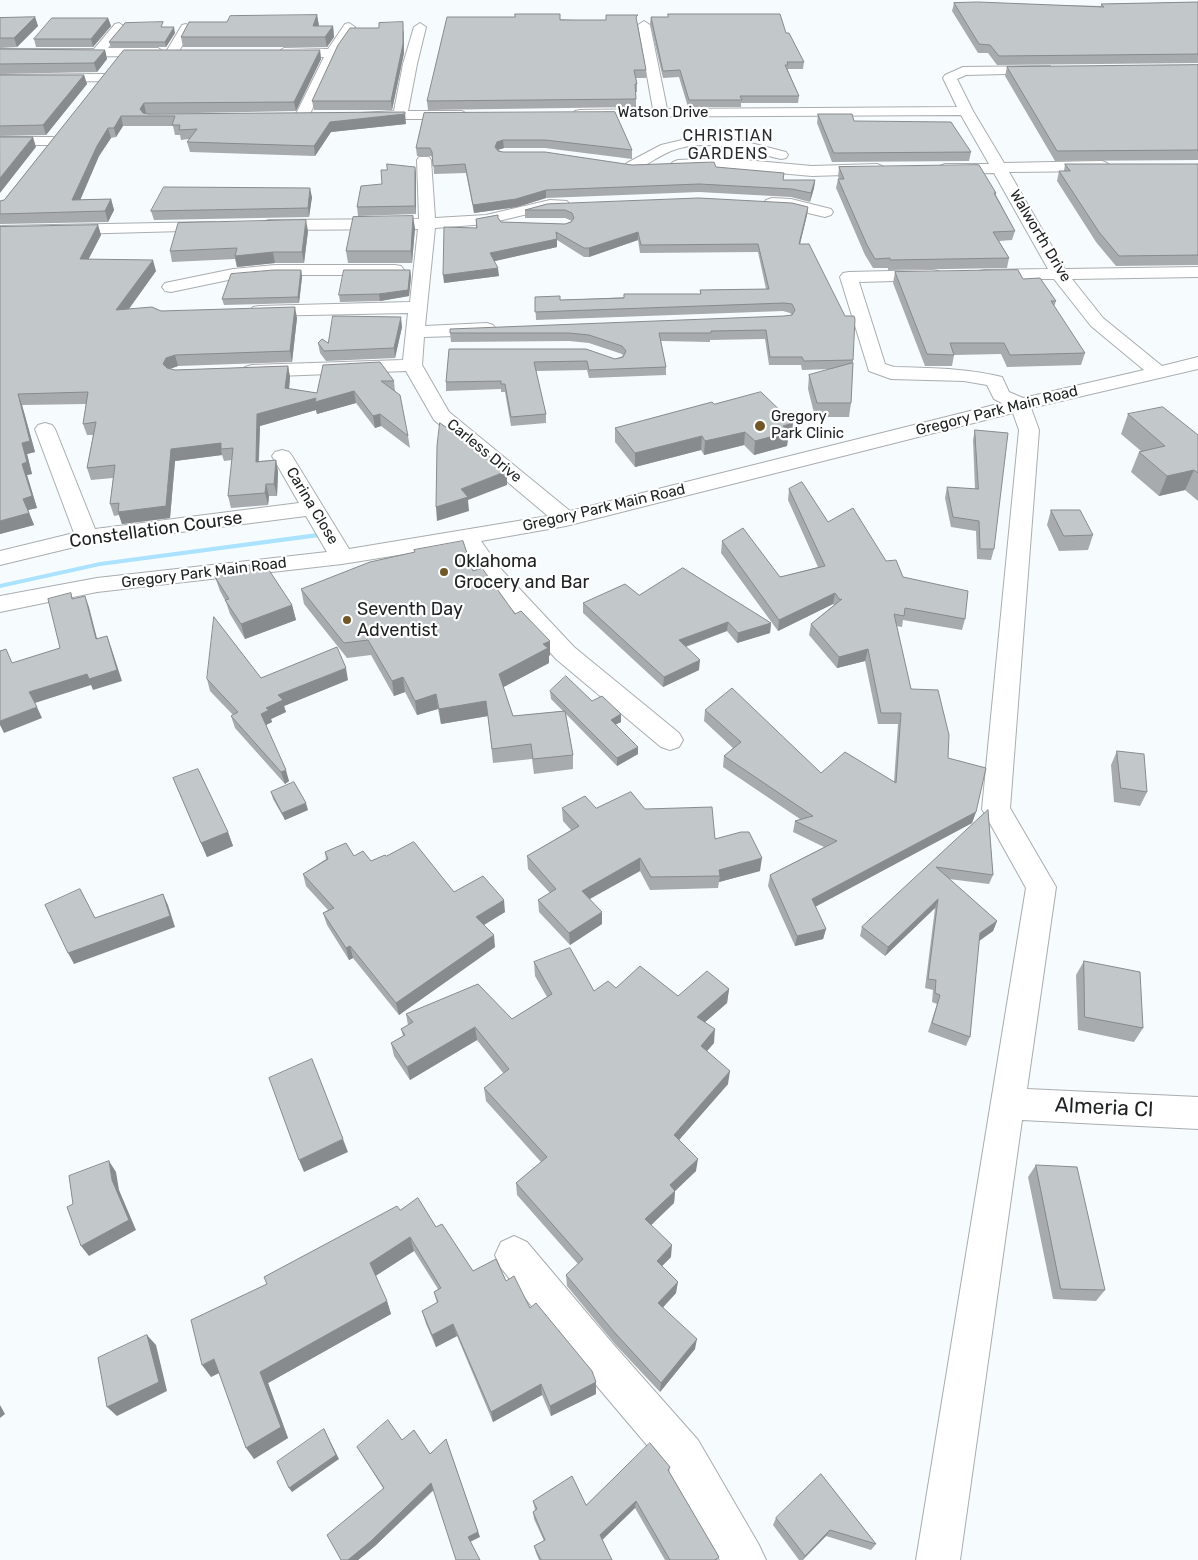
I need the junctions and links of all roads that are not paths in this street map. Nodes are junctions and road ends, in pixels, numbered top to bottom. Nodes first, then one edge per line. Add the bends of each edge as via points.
1 (644, 25) dead end
2 (119, 27) edge
3 (349, 27) edge
4 (420, 27) dead end
5 (186, 28) edge
6 (34, 40) edge
7 (98, 52) junction
8 (122, 52) junction
9 (274, 52) edge
10 (0, 53) edge
11 (21, 53) junction
12 (332, 53) junction
13 (1061, 69) edge
14 (103, 78) junction
15 (0, 79) edge
16 (92, 92) edge
17 (966, 111) junction
18 (661, 113) junction
19 (569, 114) edge
20 (473, 115) edge
21 (321, 116) edge
22 (351, 116) edge
23 (400, 116) junction
24 (63, 127) edge
25 (0, 141) edge
26 (52, 141) junction
27 (40, 156) edge
28 (424, 160) edge
29 (616, 164) edge
30 (632, 166) junction
31 (1117, 166) edge
32 (999, 168) junction
33 (888, 169) edge
34 (926, 169) edge
35 (805, 170) junction
36 (755, 202) edge
37 (574, 204) edge
38 (825, 212) dead end
39 (427, 225) junction
40 (526, 225) edge
41 (228, 226) edge
42 (258, 226) edge
43 (0, 230) edge
44 (422, 270) junction
45 (1198, 272) edge
46 (1060, 274) junction
47 (945, 275) edge
48 (964, 275) edge
49 (170, 287) dead end
50 (418, 308) junction
51 (240, 312) edge
52 (505, 328) edge
53 (419, 349) junction
54 (1198, 363) edge
55 (237, 372) edge
56 (1158, 372) junction
57 (1020, 405) junction
58 (45, 429) dead end
59 (282, 456) dead end
60 (314, 508) junction
61 (566, 518) junction
62 (467, 537) junction
63 (87, 538) junction
64 (340, 553) junction
65 (0, 558) edge
66 (0, 604) edge
67 (670, 740) dead end
68 (1009, 1104) junction
69 (1198, 1113) edge
70 (514, 1255) dead end
71 (744, 1560) edge
72 (938, 1560) edge

1 - 18 street
2 - 7 street
3 - 12 street
4 - 23 street
5 - 8 street via 178,52
6 - 11 street
7 - 8 street
7 - 11 street
8 - 14 street
9 - 12 street
10 - 11 street
12 - 21 street via 297,116
13 - 17 street, Walworth Drive via 963,72 950,78
14 - 15 street
14 - 16 street
17 - 18 street, Watson Drive
17 - 32 street, Walworth Drive
18 - 19 street, Watson Drive
20 - 23 street
22 - 23 street
24 - 26 street
25 - 26 street
26 - 27 street
28 - 39 street
29 - 30 street
30 - 35 street via 722,163
30 - 35 street via 666,148 692,142 721,142 751,146 785,156
31 - 32 street
32 - 34 street
32 - 46 street, Walworth Drive
33 - 35 street
36 - 38 street via 791,204
37 - 39 street via 546,205 519,213
39 - 40 street
39 - 42 street
39 - 44 street
41 - 43 street
44 - 49 street via 275,270 233,274
44 - 50 street
45 - 46 street
46 - 48 street
46 - 56 street, Walworth Drive via 1097,322
47 - 57 street via 849,277 876,368 892,373 964,374 995,381 1001,395
50 - 51 street
50 - 53 street
52 - 53 street
53 - 55 street
53 - 61 street, Carless Drive via 441,416
54 - 56 street, Gregory Park Main Road
56 - 57 street, Gregory Park Main Road
57 - 61 street, Gregory Park Main Road
57 - 68 street via 1029,430 996,809 1041,887
58 - 63 street
59 - 60 street, Carina Close
60 - 63 street, Constellation Course
60 - 64 street, Carina Close
61 - 62 street, Gregory Park Main Road
62 - 64 street, Gregory Park Main Road
62 - 67 street via 492,572 565,653
63 - 65 street, Constellation Course
64 - 66 street, Gregory Park Main Road via 97,586
68 - 69 street, Almeria Cl
68 - 72 street
70 - 71 street via 683,1454

